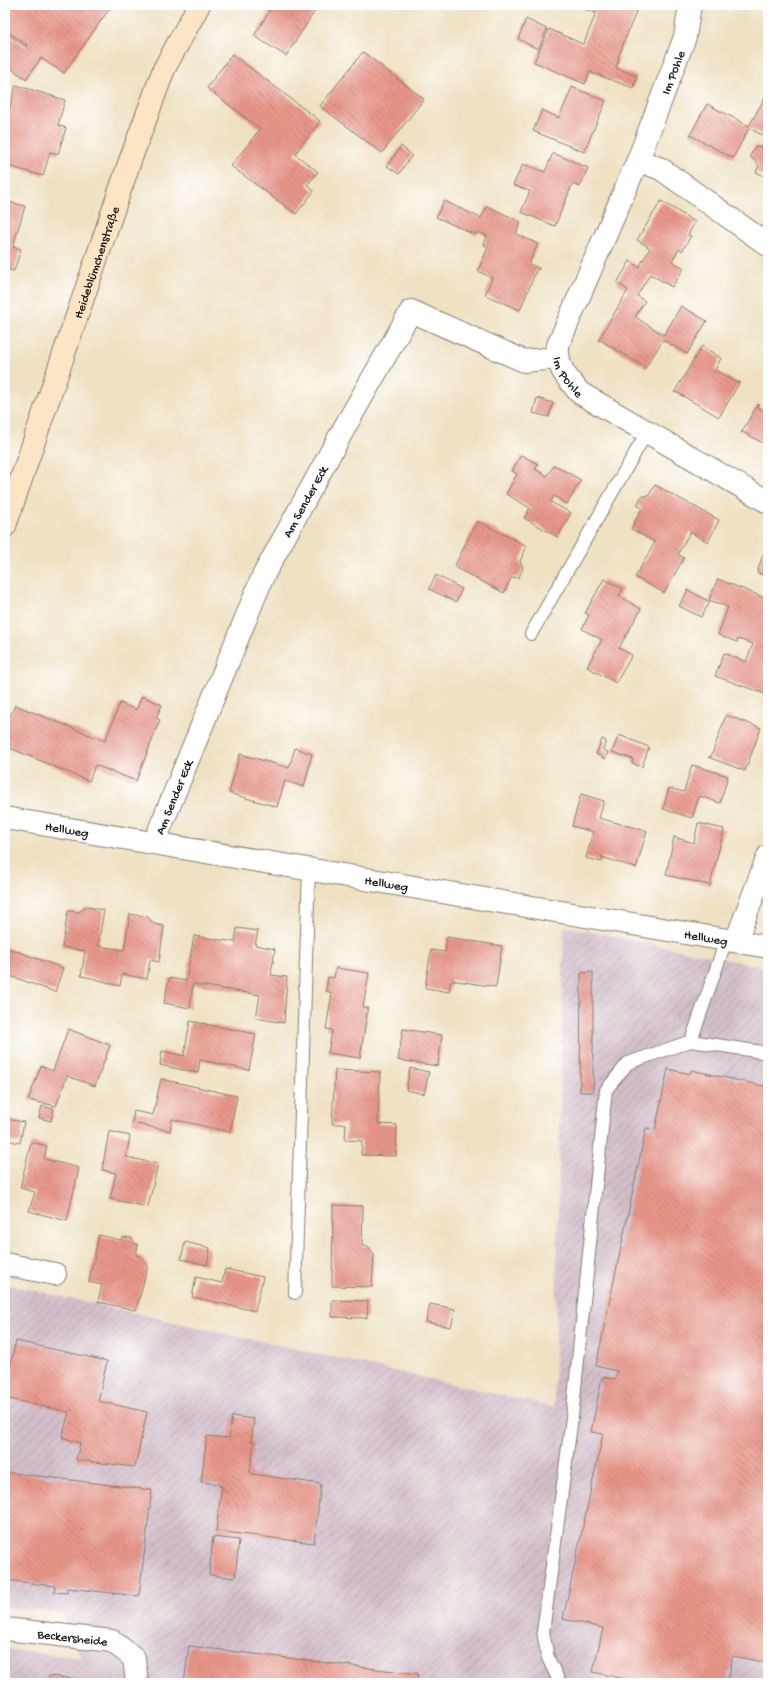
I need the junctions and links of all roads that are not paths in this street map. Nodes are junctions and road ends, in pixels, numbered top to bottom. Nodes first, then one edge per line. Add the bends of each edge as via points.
1 (199, 5) edge
2 (690, 5) edge
3 (638, 160) junction
4 (768, 245) edge
5 (557, 358) junction
6 (647, 432) junction
7 (768, 502) edge
8 (5, 526) edge
9 (531, 634) dead end
10 (5, 818) edge
11 (154, 844) junction
12 (768, 856) edge
13 (310, 870) junction
14 (731, 940) junction
15 (768, 947) edge
16 (691, 1041) junction
17 (768, 1053) edge
18 (5, 1264) edge
19 (55, 1274) dead end
20 (295, 1293) dead end
21 (5, 1629) edge
22 (137, 1683) edge
23 (560, 1683) edge

1 - 8 street, Heideblümchenstraße via 164,69
2 - 3 street, Im Pohle via 685,37
3 - 4 street via 661,169
3 - 5 street, Im Pohle via 558,345
5 - 6 street, Im Pohle via 562,372 580,393
5 - 11 street, Am Sender Eck via 524,361 411,311 263,576
6 - 7 street, Im Pohle
6 - 9 lane
10 - 11 street, Hellweg
11 - 13 street, Hellweg
12 - 14 street
13 - 14 street, Hellweg
13 - 20 lane
14 - 15 street, Hellweg
14 - 16 lane
16 - 17 lane
16 - 23 lane via 628,1063 606,1090 572,1417 543,1632 548,1658
18 - 19 street
21 - 22 street, Beckersheide via 112,1641 134,1658

